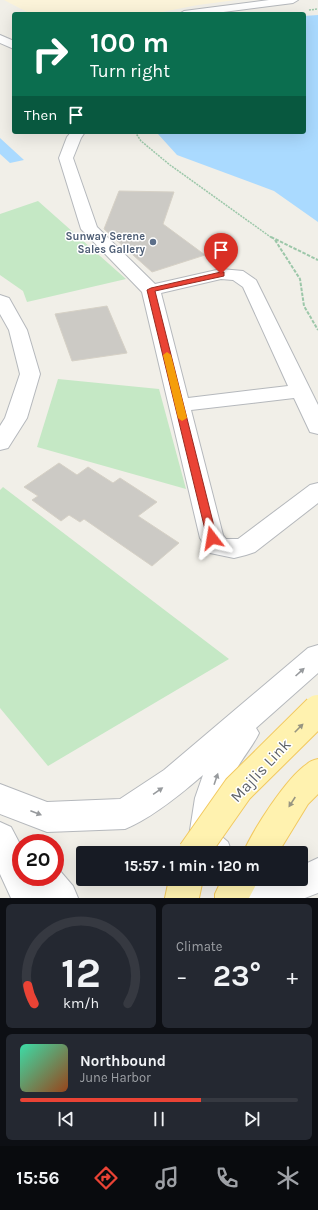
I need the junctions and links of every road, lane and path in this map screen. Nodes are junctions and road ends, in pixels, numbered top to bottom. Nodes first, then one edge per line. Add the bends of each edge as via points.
1 (293, 0) edge
2 (200, 12) edge
3 (0, 38) edge
4 (12, 45) edge
5 (76, 134) edge
6 (136, 134) edge
7 (275, 240) junction
8 (318, 260) edge
9 (151, 290) junction
10 (0, 300) edge
11 (318, 330) edge
12 (301, 391) junction
13 (179, 405) junction
14 (318, 427) edge
15 (0, 443) edge
16 (318, 491) edge
17 (318, 656) edge
18 (277, 692) junction
19 (318, 710) edge
20 (318, 773) edge
21 (0, 799) edge
22 (0, 820) edge
23 (12, 835) edge
24 (0, 838) edge
25 (197, 846) edge
26 (208, 846) edge
27 (264, 846) edge
28 (318, 875) edge
29 (308, 880) edge
30 (52, 886) edge
31 (185, 886) edge
32 (238, 886) edge
33 (263, 886) edge
34 (292, 886) edge
35 (29, 898) edge
36 (61, 898) edge
37 (182, 898) edge
38 (232, 898) edge

1 - 2 street
3 - 4 street
5 - 9 street via 66,158 89,229
6 - 7 path via 170,165
7 - 8 path
7 - 11 path via 300,279 304,306
9 - 12 street via 221,274 237,275 250,284
9 - 13 street
10 - 15 street via 4,302 18,330 30,374 16,418
12 - 13 street
12 - 14 street
13 - 16 street via 212,538 219,547 234,549 246,546
18 -> 17 street
21 -> 18 street via 47,817 125,814 175,780
26 -> 18 street via 204,843 209,803 217,776 229,751
25 -> 19 main road, Majlis Link, bridge via 238,789
20 -> 27 main road via 297,794
22 - 23 street
24 - 35 street
28 - 29 street
30 - 36 street
31 - 37 main road
32 - 38 main road
33 - 34 street

